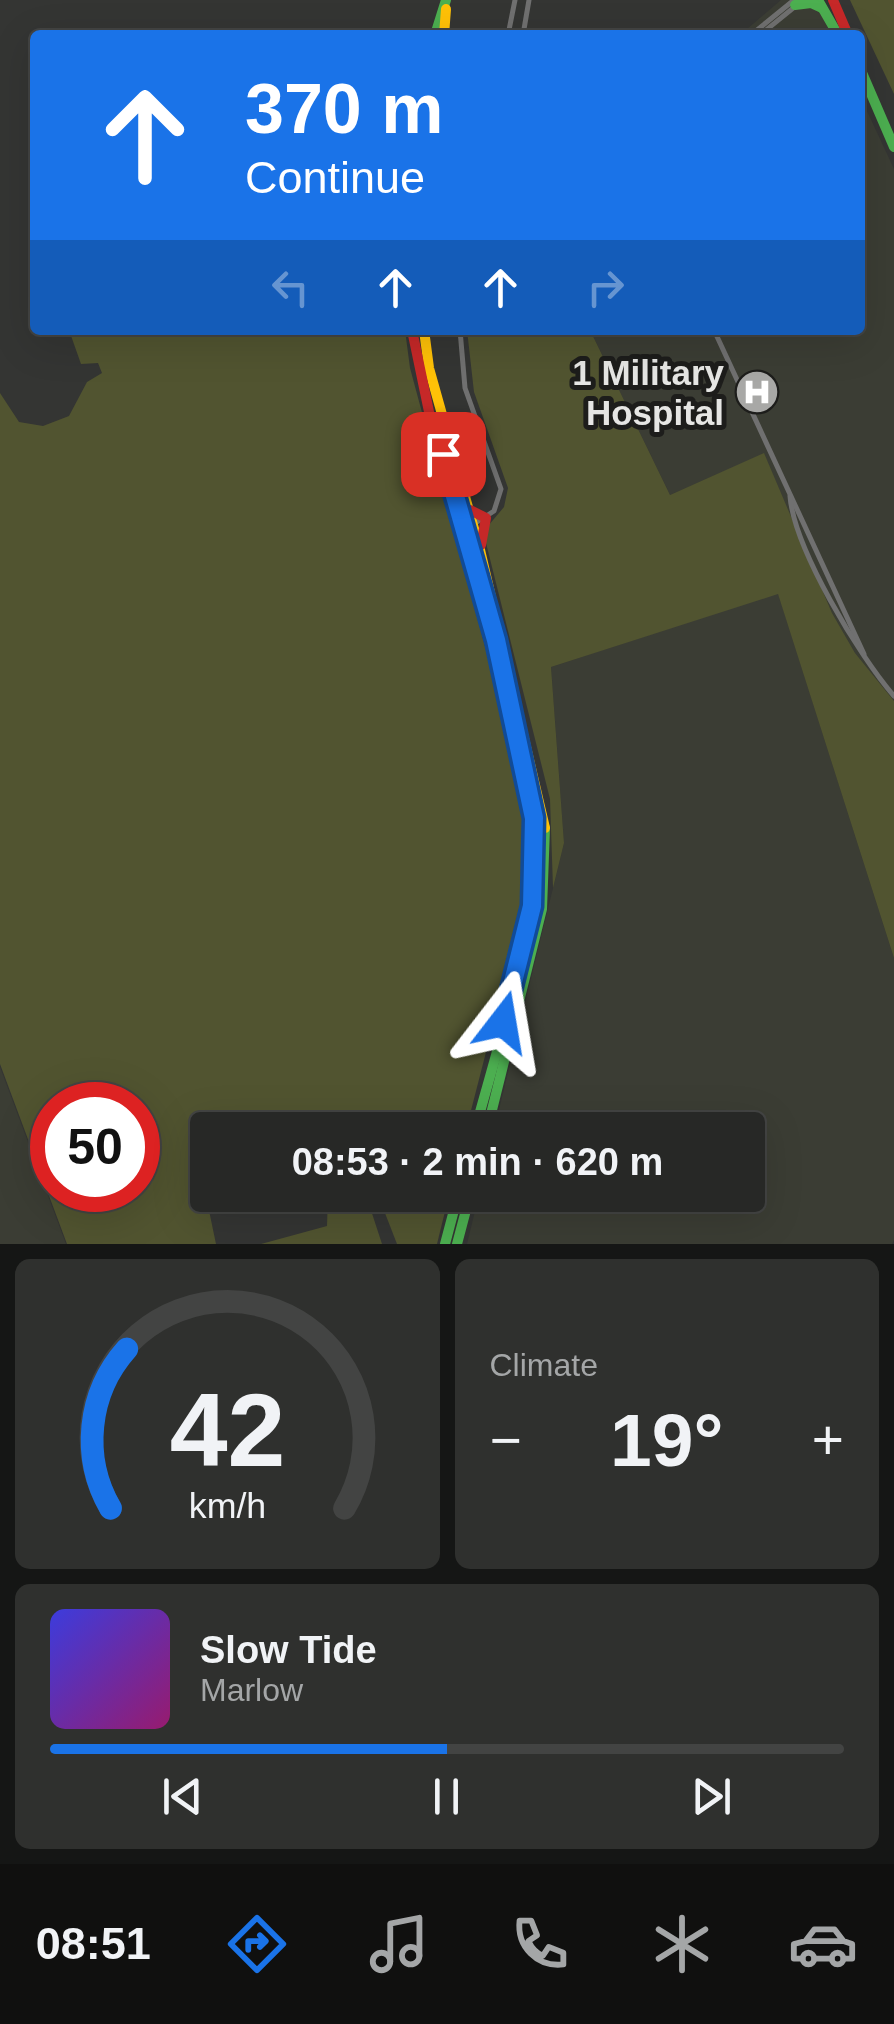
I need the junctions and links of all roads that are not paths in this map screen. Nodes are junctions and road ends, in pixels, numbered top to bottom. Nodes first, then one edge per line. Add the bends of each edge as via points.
1 (447, 0) edge
2 (515, 0) edge
3 (529, 0) edge
4 (833, 0) edge
5 (797, 2) edge
6 (820, 4) edge
7 (437, 30) edge
8 (444, 30) edge
9 (509, 30) edge
10 (524, 30) edge
11 (757, 30) edge
12 (766, 30) edge
13 (835, 30) edge
14 (846, 30) edge
15 (865, 81) edge
16 (865, 87) edge
17 (871, 97) junction
18 (894, 147) edge
19 (413, 335) edge
20 (425, 335) edge
21 (460, 335) edge
22 (716, 335) edge
23 (433, 431) junction
24 (466, 502) junction
25 (486, 518) junction
26 (470, 526) junction
27 (480, 550) junction
28 (502, 684) junction
29 (894, 696) edge
30 (508, 1023) junction
31 (481, 1112) edge
32 (491, 1112) edge
33 (453, 1212) edge
34 (466, 1212) edge
35 (444, 1244) edge
36 (458, 1244) edge

1 - 7 main road
1 - 8 main road
2 - 9 street
3 - 10 street
4 - 14 main road
5 - 6 main road
5 - 11 street
5 - 12 street
6 - 13 main road
15 - 17 main road
16 - 17 main road
17 - 18 main road
19 - 23 main road
20 - 24 main road
21 - 25 street via 464,388 500,489 498,505
22 - 29 street via 841,618
23 - 26 main road
23 - 28 main road
24 - 25 main road
24 - 26 main road
25 - 26 street
25 - 27 main road
26 - 27 main road
26 - 28 main road
27 - 30 main road via 545,817 542,909
28 - 30 main road via 530,788 536,840 532,906
30 - 31 main road
30 - 32 main road
33 - 35 main road
34 - 36 main road

